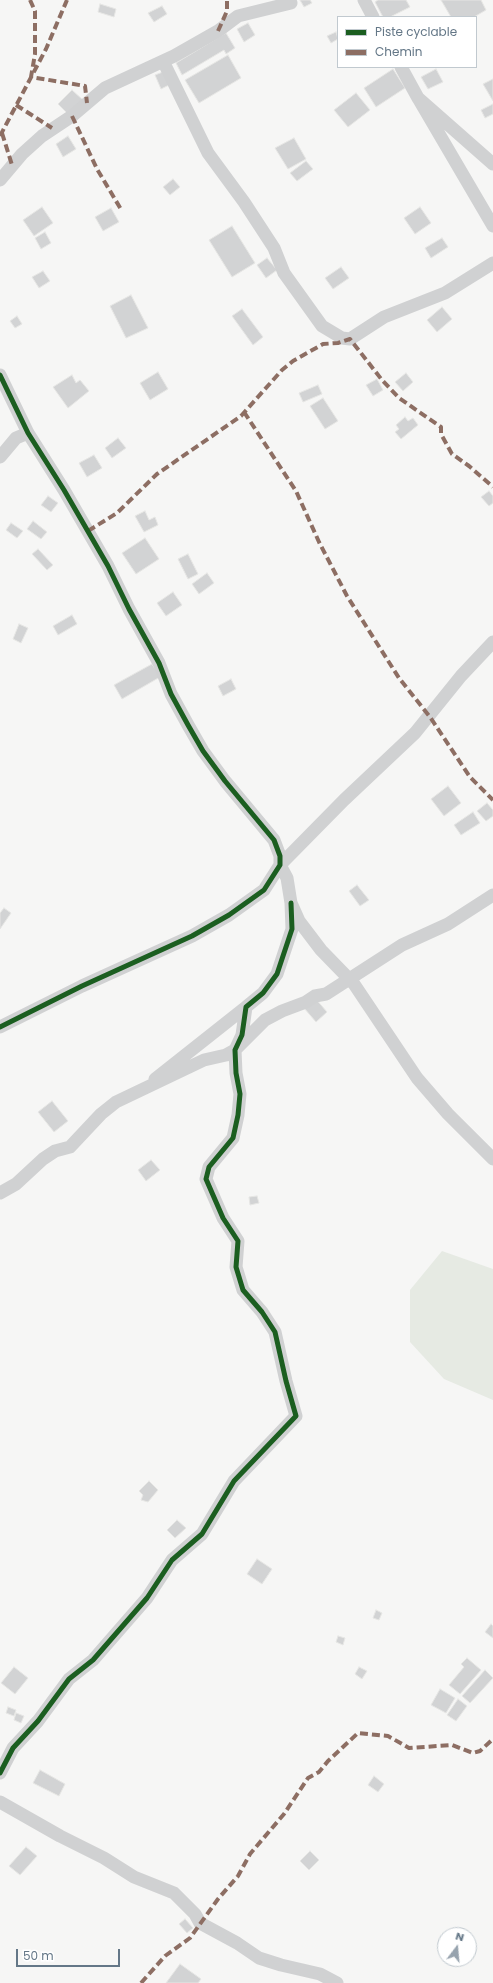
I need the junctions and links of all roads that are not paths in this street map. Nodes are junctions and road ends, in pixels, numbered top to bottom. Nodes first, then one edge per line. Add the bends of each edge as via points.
1 (364, 0) edge
2 (291, 3) dead end
3 (372, 16) edge
4 (163, 62) junction
5 (402, 68) edge
6 (418, 98) junction
7 (493, 164) edge
8 (0, 180) edge
9 (493, 226) edge
10 (493, 263) edge
11 (0, 375) edge
12 (28, 433) junction
13 (0, 456) edge
14 (493, 642) edge
15 (280, 865) junction
16 (493, 895) edge
17 (291, 903) junction
18 (349, 979) junction
19 (246, 1007) junction
20 (0, 1027) edge
21 (235, 1050) junction
22 (144, 1087) junction
23 (493, 1159) edge
24 (0, 1193) edge
25 (0, 1773) edge
26 (0, 1802) edge
27 (337, 1983) edge

1 - 3 street
2 - 4 street via 238,16 218,31
4 - 8 street via 105,88 72,116 42,136 22,154
4 - 10 street via 208,153 244,202 274,248 284,273 322,326 342,338 350,339 384,317 445,293
5 - 6 street
6 - 7 street
6 - 9 street
11 - 12 street
12 - 13 street via 16,438
12 - 15 street via 108,566 159,662 171,694 200,744 225,781 274,840 280,856
14 - 15 street via 461,676 415,733
15 - 17 street via 287,878
15 - 20 street via 264,890 229,915 192,936
16 - 18 street via 448,924 402,945
17 - 18 street via 299,921 321,950
17 - 19 street via 292,929 277,974 263,993
18 - 21 street via 326,994 315,996 265,1020
18 - 23 street via 417,1078 448,1114
19 - 21 street via 242,1036
19 - 22 street
21 - 22 street via 204,1060
21 - 25 street via 240,1094 233,1138 209,1166 206,1179 223,1218 238,1242 236,1268 243,1290 275,1332 296,1416 234,1482 202,1534 172,1560 147,1598 93,1660 70,1679 38,1721 13,1748
22 - 24 street via 116,1102 70,1147 55,1151 16,1184
26 - 27 street via 134,1877 174,1893 195,1914 200,1923 259,1958 320,1974

